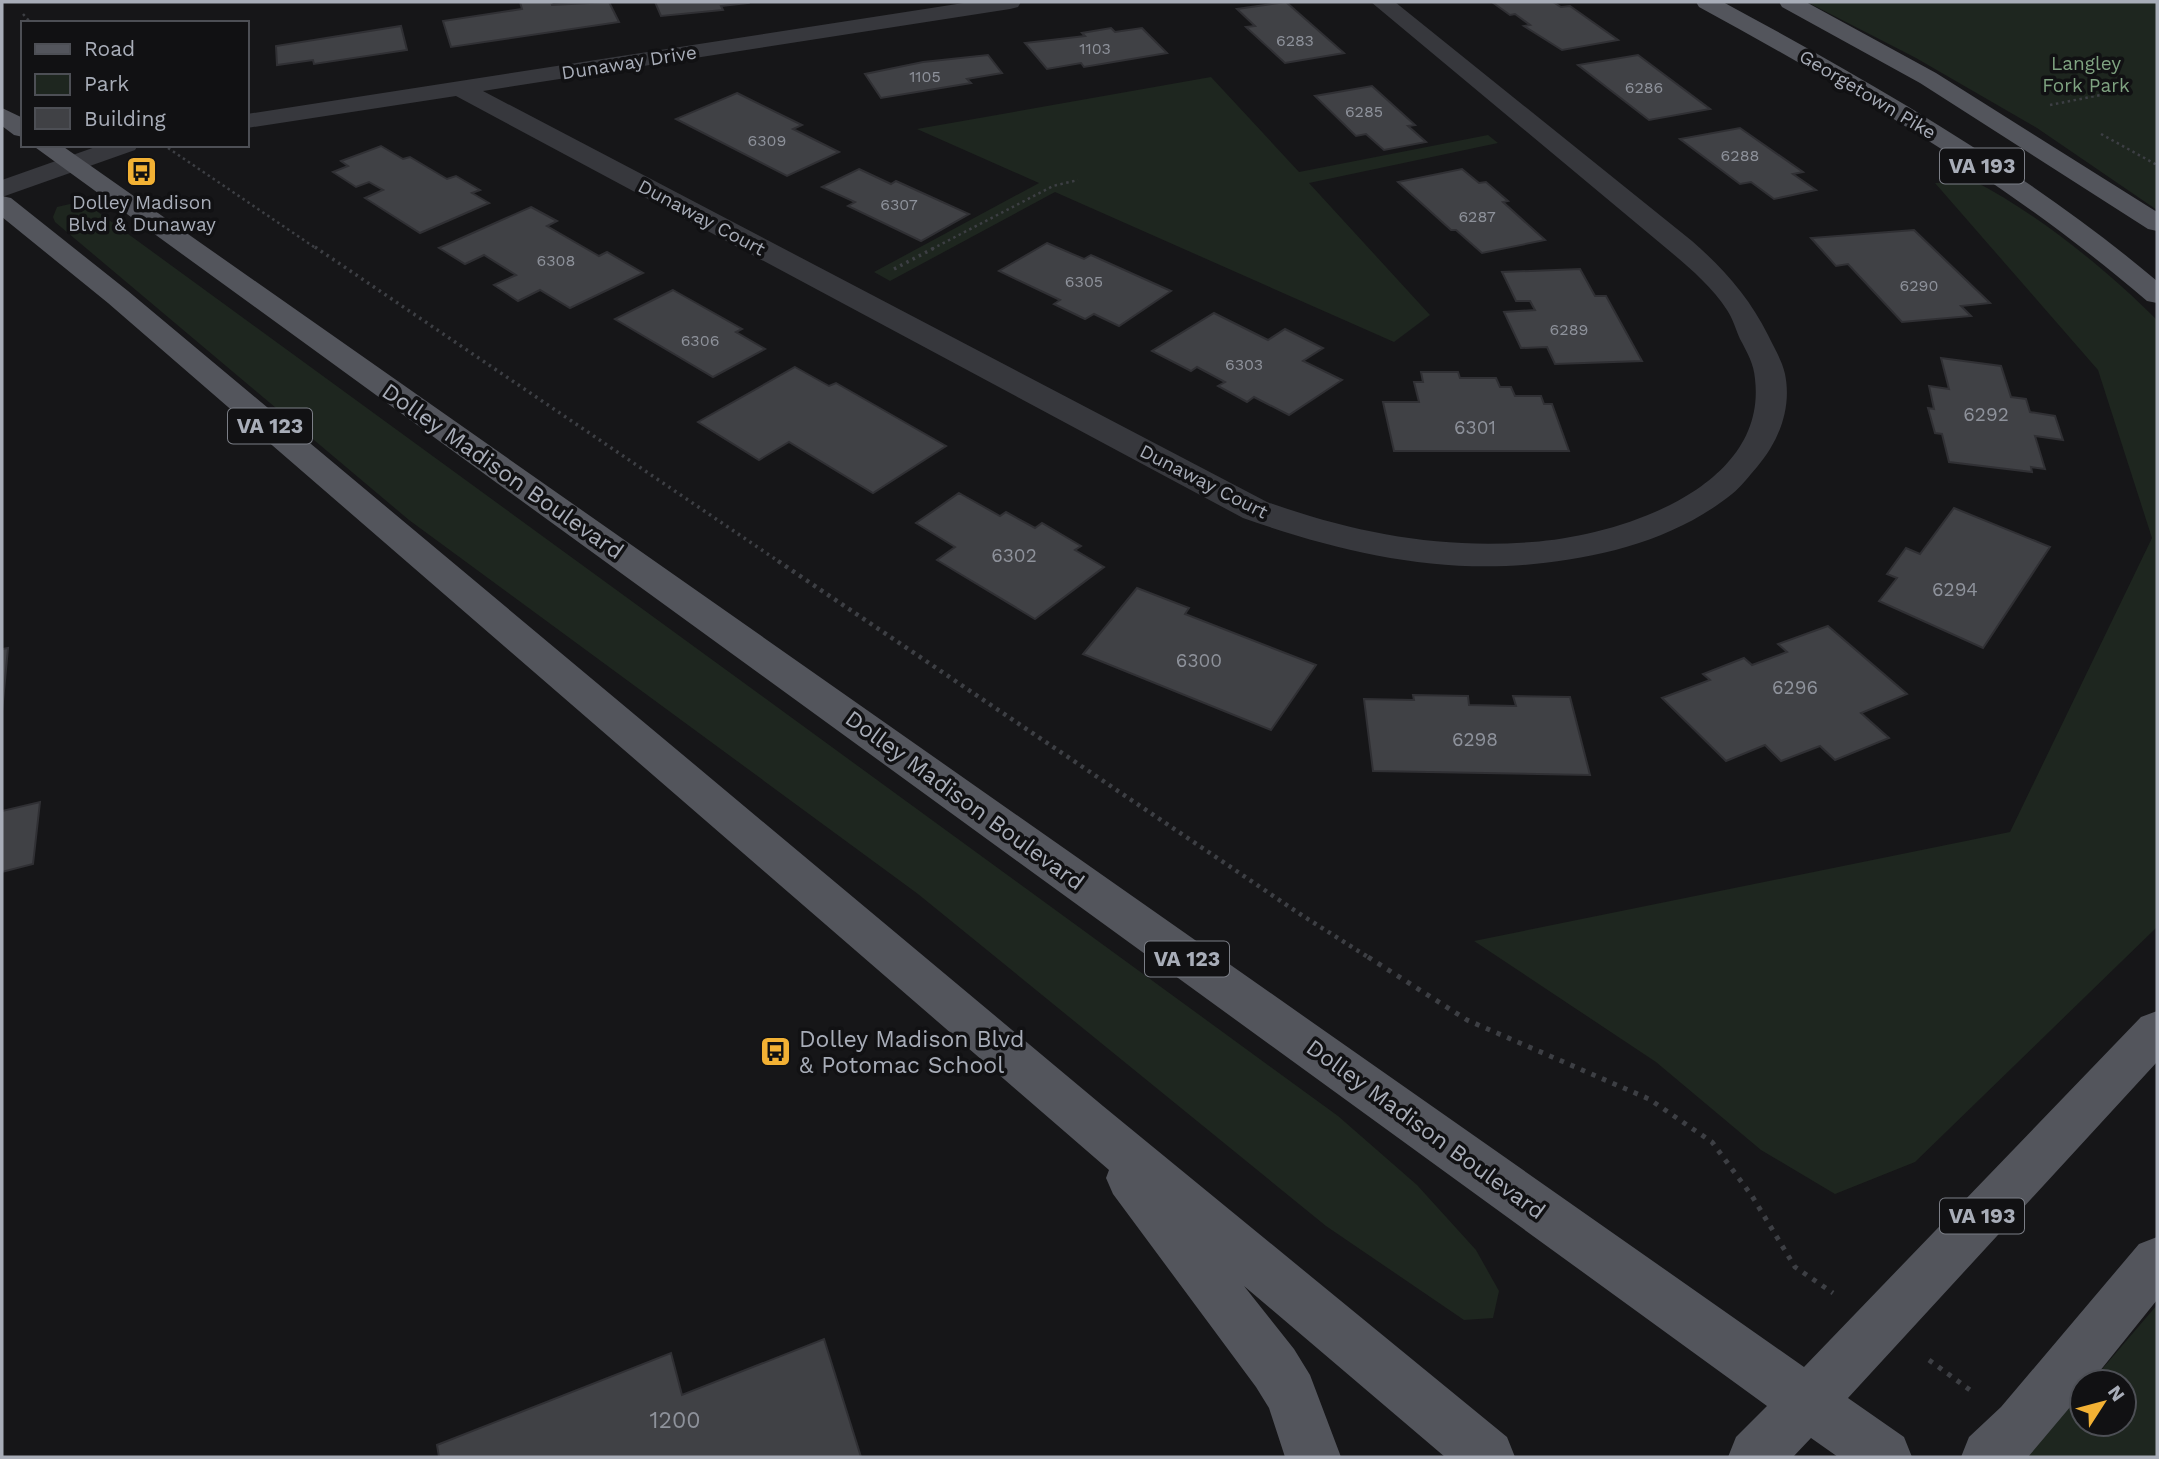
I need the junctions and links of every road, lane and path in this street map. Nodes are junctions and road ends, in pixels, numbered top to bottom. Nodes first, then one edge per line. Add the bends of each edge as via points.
1 (1010, 2) edge
2 (1382, 2) edge
3 (1707, 2) edge
4 (1790, 2) edge
5 (23, 14) dead end
6 (29, 21) edge
7 (461, 89) junction
8 (2131, 89) dead end
9 (2049, 106) dead end
10 (2, 115) edge
11 (248, 121) edge
12 (21, 129) edge
13 (47, 147) edge
14 (120, 147) edge
15 (167, 147) edge
16 (71, 165) junction
17 (1078, 180) dead end
18 (2, 189) edge
19 (2, 204) edge
20 (2157, 223) edge
21 (847, 293) junction
22 (2157, 295) edge
23 (2157, 1031) edge
24 (1086, 1121) junction
25 (2157, 1261) edge
26 (1879, 1325) junction
27 (1807, 1402) junction
28 (2005, 1441) edge
29 (1313, 1457) edge
30 (1487, 1457) edge
31 (1756, 1457) edge
32 (1884, 1457) edge

1 - 7 street, Dunaway Drive
2 - 21 street, Dunaway Court via 1690,256 1741,309 1768,367 1771,402 1762,438 1740,470 1705,500 1653,527 1590,545 1523,554 1456,555 1317,532 1255,510
3 - 22 main road, Georgetown Pike / VA 193 via 1862,88 1951,145 2075,230
4 - 20 main road, Georgetown Pike / VA 193 via 1957,96
5 - 6 path
7 - 11 street, Dunaway Drive
7 - 21 street, Dunaway Court
8 - 9 path
10 - 12 main road
13 - 16 main road, Dolley Madison Boulevard / VA 123
14 - 16 street
15 - 26 path via 1300,914 1467,1020 1649,1099 1712,1142 1795,1267
16 - 18 street
16 - 27 main road, Dolley Madison Boulevard / VA 123
17 - 21 path via 1053,186
19 - 24 main road, VA 123 via 118,297
23 - 26 main road, VA 193
24 - 29 main road via 1276,1367 1291,1394
24 - 30 main road, VA 123
25 - 28 main road
26 - 27 main road, VA 193
26 - 28 path
27 - 31 main road, VA 193
27 - 32 main road, Dolley Madison Boulevard / VA 123

